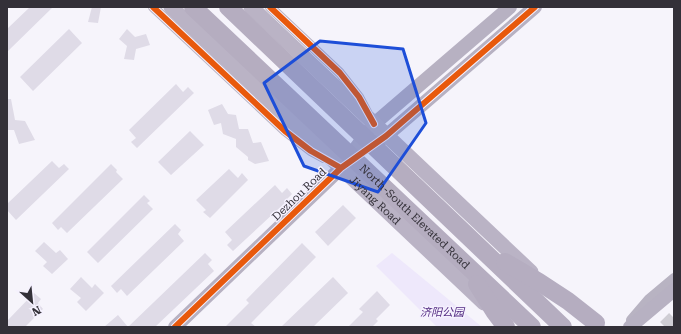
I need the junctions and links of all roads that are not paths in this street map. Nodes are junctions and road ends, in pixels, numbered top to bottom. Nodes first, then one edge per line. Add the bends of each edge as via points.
1 (153, 7) edge
2 (171, 7) edge
3 (193, 7) edge
4 (228, 7) edge
5 (251, 7) edge
6 (270, 7) edge
7 (510, 7) edge
8 (535, 7) edge
9 (374, 124) junction
10 (386, 136) junction
11 (341, 168) junction
12 (480, 248) junction
13 (464, 263) junction
14 (674, 278) edge
15 (674, 290) edge
16 (592, 325) edge
17 (175, 327) edge
18 (506, 327) edge
19 (509, 327) edge
20 (532, 327) edge
21 (563, 327) edge
22 (625, 327) edge
23 (630, 327) edge

1 - 11 street via 285,130 311,151
2 - 11 main road, Jiyang Road
3 - 13 highway, North-South Elevated Road, bridge
4 - 12 highway, North-South Elevated Road, bridge
5 - 9 main road
6 - 9 street via 340,73 359,97
7 - 9 street, Dezhou Road
8 - 10 street, Dezhou Road
9 - 10 main road
9 - 11 street, Dezhou Road
10 - 11 street, Dezhou Road
10 - 16 main road
11 - 17 street, Dezhou Road
11 - 19 main road, Jiyang Road
12 - 16 highway, bridge via 568,301
12 - 21 highway, North-South Elevated Road, bridge
13 - 18 highway, bridge
13 - 20 highway, North-South Elevated Road, bridge
14 - 22 street via 649,299
15 - 23 street

